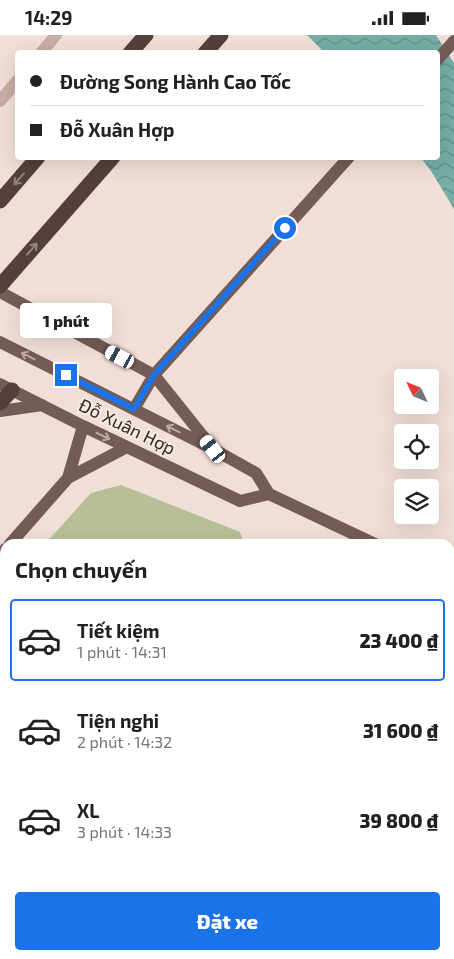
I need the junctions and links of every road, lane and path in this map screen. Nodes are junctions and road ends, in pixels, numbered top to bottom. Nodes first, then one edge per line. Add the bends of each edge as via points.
1 (56, 35) edge
2 (146, 35) edge
3 (221, 35) edge
4 (454, 41) edge
5 (44, 50) edge
6 (133, 50) edge
7 (208, 50) edge
8 (440, 57) edge
9 (15, 84) edge
10 (0, 101) edge
11 (35, 160) edge
12 (110, 160) edge
13 (346, 160) edge
14 (0, 201) edge
15 (0, 286) edge
16 (0, 292) edge
17 (0, 342) edge
18 (154, 375) junction
19 (6, 387) edge
20 (0, 403) edge
21 (42, 405) junction
22 (134, 409) junction
23 (0, 411) edge
24 (83, 426) junction
25 (127, 447) junction
26 (213, 449) junction
27 (68, 478) junction
28 (269, 494) junction
29 (14, 539) edge
30 (364, 539) edge

1 - 5 street
2 - 6 highway
3 - 7 highway
4 - 8 main road
9 - 10 street
11 -> 14 highway
15 -> 12 highway
13 - 18 main road
16 - 18 main road
22 -> 17 main road, Đỗ Xuân Hợp
18 - 22 main road
18 - 26 main road
19 - 20 highway
19 - 21 main road, Đỗ Xuân Hợp
21 - 23 main road
21 - 24 main road, Đỗ Xuân Hợp
26 -> 22 main road, Đỗ Xuân Hợp
24 -> 25 main road, Đỗ Xuân Hợp
24 - 27 main road
25 - 27 main road
25 - 28 main road, Đỗ Xuân Hợp via 240,501
26 - 28 main road, Đỗ Xuân Hợp via 256,473
27 - 29 main road
28 - 30 main road

